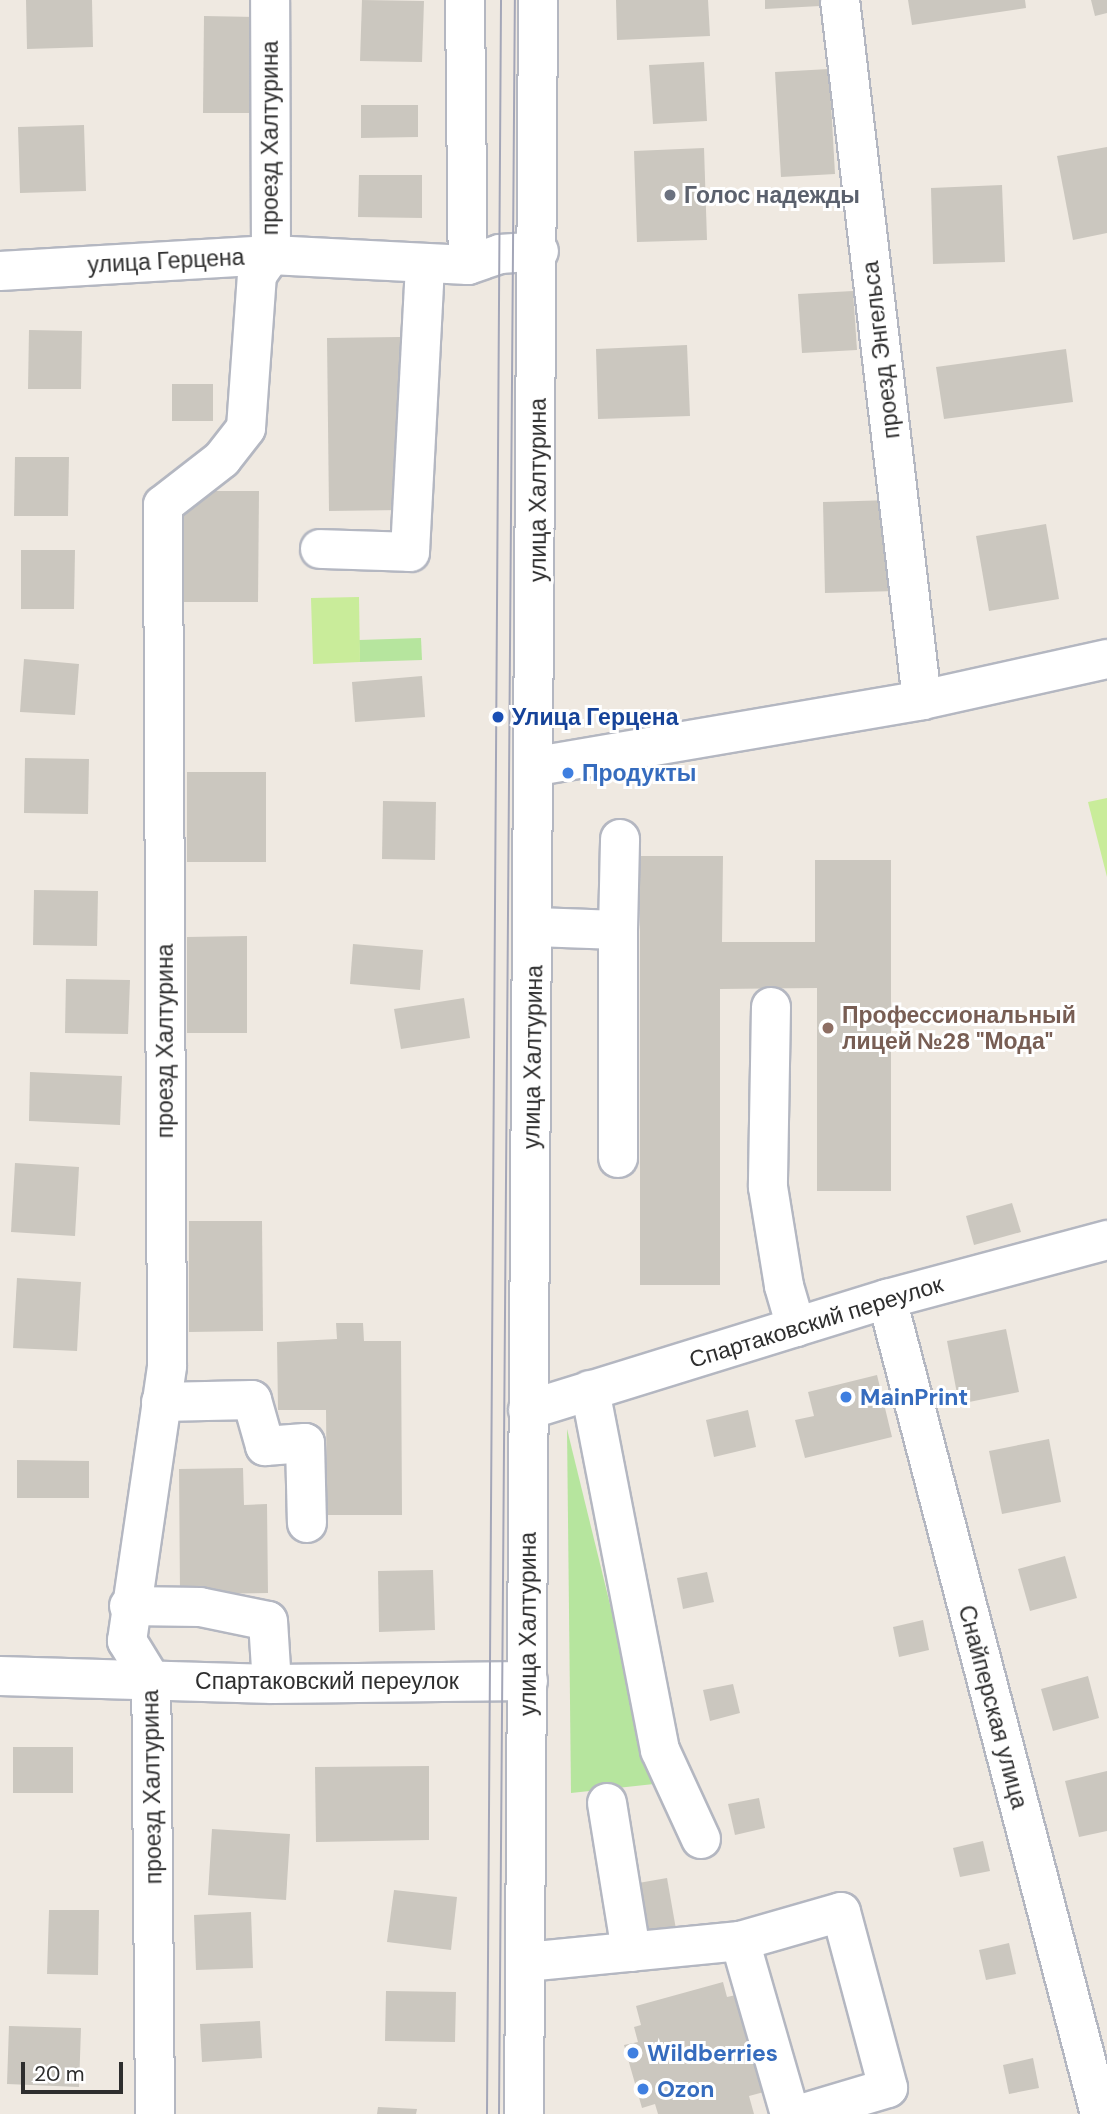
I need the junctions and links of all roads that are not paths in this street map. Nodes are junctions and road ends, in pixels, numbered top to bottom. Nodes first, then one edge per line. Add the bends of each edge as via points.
1 (270, 0) edge
2 (465, 0) edge
3 (538, 0) edge
4 (840, 0) edge
5 (539, 251) junction
6 (271, 255) junction
7 (425, 263) junction
8 (468, 265) junction
9 (0, 271) edge
10 (320, 549) dead end
11 (1107, 659) edge
12 (922, 700) junction
13 (537, 766) junction
14 (620, 839) dead end
15 (535, 927) junction
16 (618, 930) junction
17 (771, 1007) dead end
18 (618, 1158) dead end
19 (1107, 1240) edge
20 (887, 1299) junction
21 (796, 1327) junction
22 (590, 1390) junction
23 (161, 1402) junction
24 (528, 1410) junction
25 (307, 1522) dead end
26 (129, 1606) junction
27 (0, 1676) edge
28 (151, 1680) junction
29 (528, 1681) junction
30 (272, 1684) junction
31 (607, 1803) dead end
32 (701, 1839) dead end
33 (740, 1941) junction
34 (631, 1952) junction
35 (526, 1962) junction
36 (155, 2114) edge
37 (524, 2114) edge
38 (790, 2114) edge
39 (800, 2114) edge
40 (1100, 2114) edge

1 - 6 street, проезд Халтурина
2 - 8 street
3 - 5 street, улица Халтурина
4 - 12 street, проезд Энгельса
5 - 8 street, улица Герцена via 500,254
5 - 13 street, улица Халтурина
6 - 7 street, улица Герцена
6 - 9 street, улица Герцена
6 - 23 street, проезд Халтурина via 257,275 246,428 222,459 163,505 167,1366
7 - 8 street, улица Герцена
7 - 10 street via 410,552
11 - 12 street
12 - 13 street
13 - 15 street, улица Халтурина
14 - 16 street
15 - 16 street
15 - 24 street, улица Халтурина
16 - 18 street
17 - 21 street via 768,1186 784,1286
19 - 20 street, Спартаковский переулок
20 - 21 street, Спартаковский переулок
20 - 40 street, Снайперская улица
21 - 22 street, Спартаковский переулок
22 - 24 street, Спартаковский переулок
22 - 32 street via 660,1750
23 - 25 street via 252,1400 265,1446 305,1443
23 - 26 street, проезд Халтурина
24 - 29 street, улица Халтурина
26 - 28 street, проезд Халтурина via 127,1641
26 - 30 street via 200,1607 268,1622
27 - 28 street, Спартаковский переулок
28 - 30 street, Спартаковский переулок
28 - 36 street, проезд Халтурина
29 - 30 street, Спартаковский переулок
29 - 35 street, улица Халтурина
31 - 34 street
33 - 34 street
33 - 38 street
33 - 39 street via 841,1912 888,2088
34 - 35 street
35 - 37 street, улица Халтурина

